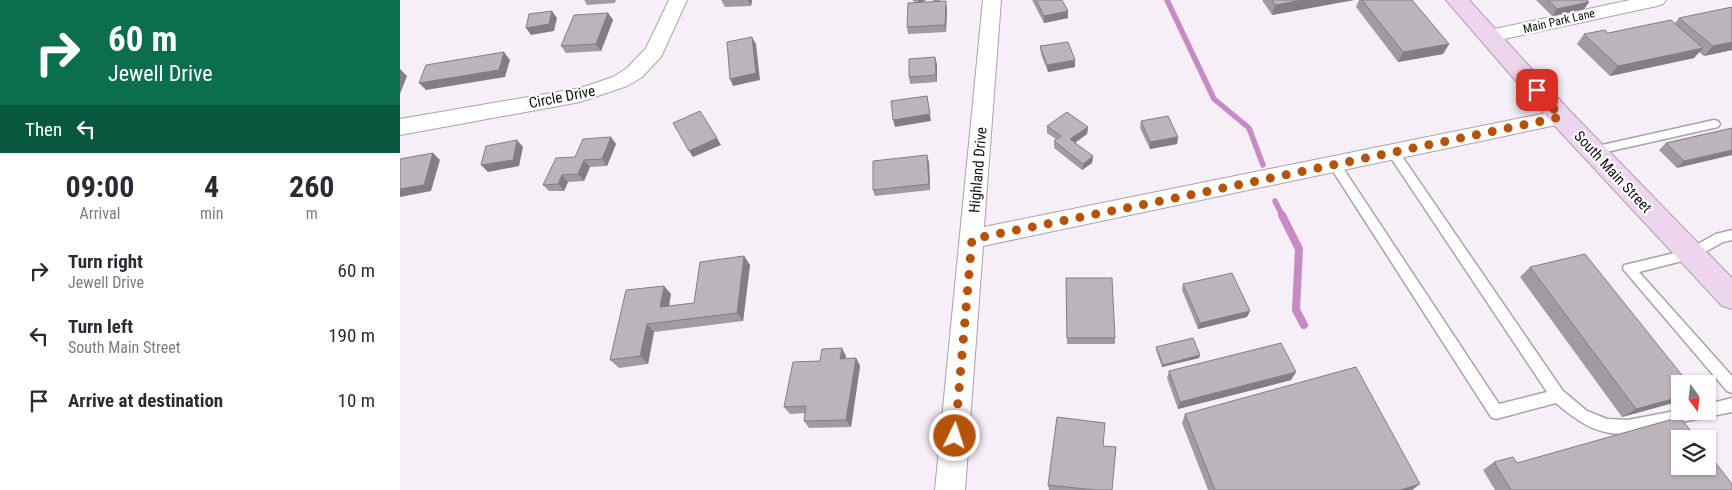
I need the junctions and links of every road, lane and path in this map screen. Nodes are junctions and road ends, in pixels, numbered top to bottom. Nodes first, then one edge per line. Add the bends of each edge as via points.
1 (678, 0) edge
2 (992, 0) edge
3 (1457, 0) edge
4 (1657, 0) edge
5 (1610, 4) edge
6 (1490, 36) junction
7 (1561, 117) junction
8 (1714, 124) dead end
9 (400, 127) edge
10 (1593, 151) junction
11 (1393, 152) junction
12 (1335, 165) junction
13 (1732, 235) edge
14 (972, 239) junction
15 (1690, 254) junction
16 (1732, 297) edge
17 (1732, 386) edge
18 (1558, 396) junction
19 (1732, 405) edge
20 (950, 490) edge

1 - 9 street, Circle Drive via 650,60 640,70 605,89
2 - 14 street, Highland Drive
3 - 6 main road, South Main Street
4 - 5 street, Main Park Lane
5 - 6 street, Main Park Lane
6 - 7 main road, South Main Street
7 - 10 main road, South Main Street
7 - 11 street
8 - 10 lane
10 - 15 main road, South Main Street
11 - 12 street
11 - 18 lane
12 - 14 street
12 - 18 lane via 1496,412
13 - 15 lane
14 - 20 street, Highland Drive
15 - 16 main road, South Main Street
15 - 17 lane via 1629,269
18 - 19 lane via 1579,414 1599,424 1627,429

